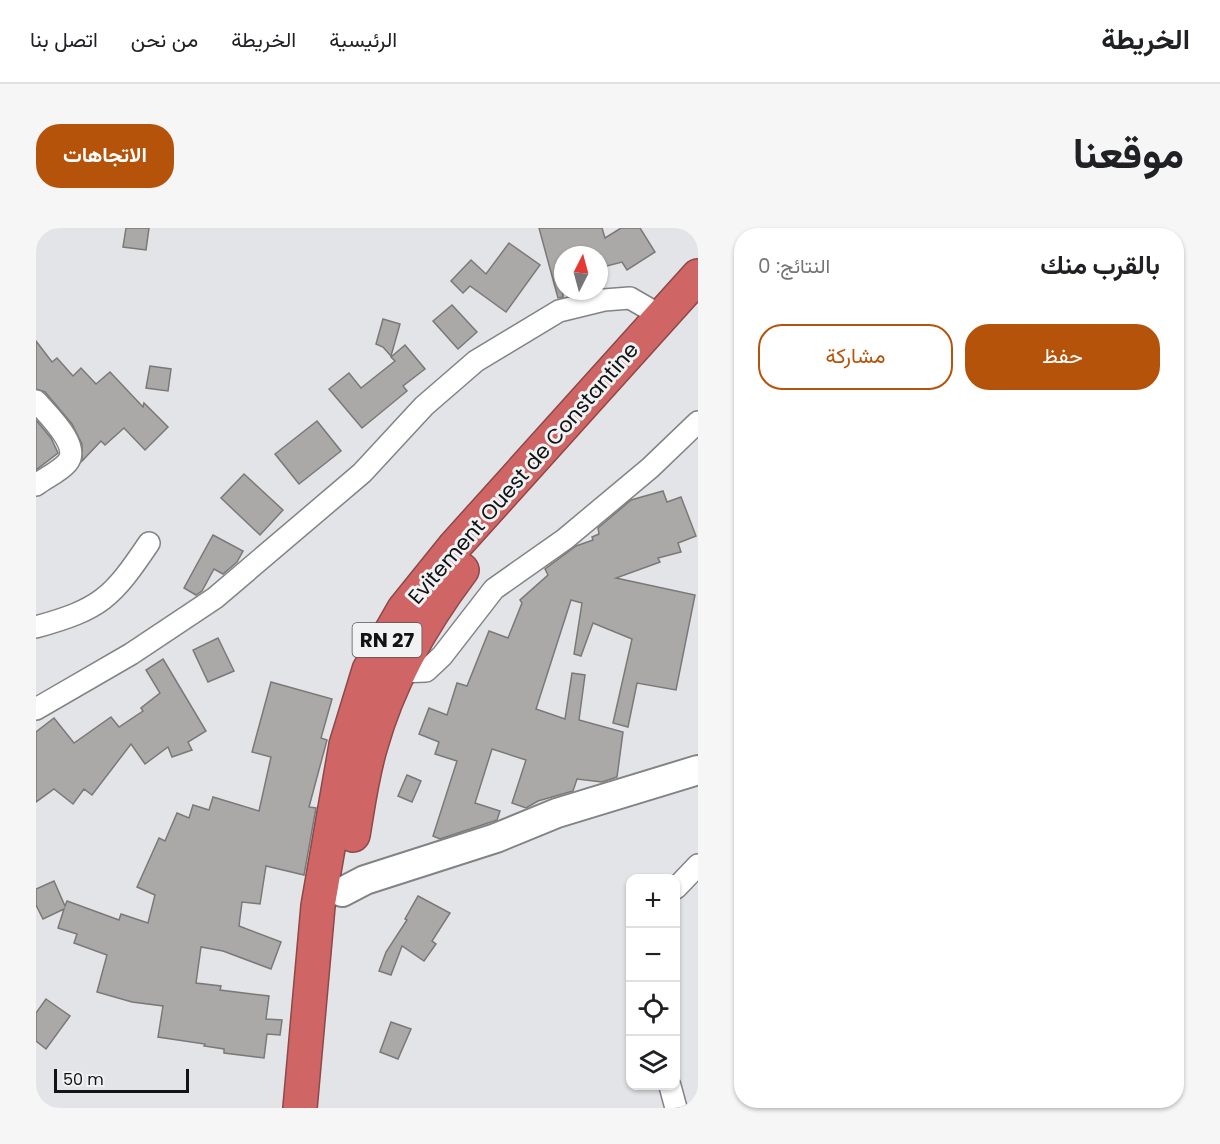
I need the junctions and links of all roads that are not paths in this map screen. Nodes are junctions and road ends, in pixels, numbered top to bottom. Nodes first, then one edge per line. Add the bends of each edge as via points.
1 (698, 276) edge
2 (698, 308) edge
3 (666, 325) junction
4 (36, 401) edge
5 (698, 422) edge
6 (36, 485) edge
7 (149, 543) dead end
8 (36, 627) edge
9 (397, 672) junction
10 (36, 709) edge
11 (698, 770) edge
12 (698, 865) edge
13 (680, 883) edge
14 (342, 892) junction
15 (671, 1090) edge
16 (300, 1108) edge
17 (322, 1108) edge
18 (676, 1108) edge

1 - 3 highway, Evitement Ouest de Constantine / RN 27
2 - 3 highway, Evitement Ouest de Constantine / RN 27
3 - 9 highway, Evitement Ouest de Constantine / RN 27 via 576,445 485,541 440,599
3 - 10 street via 630,298 604,300 559,311 476,361 424,406 362,473 216,598 131,654
3 - 16 highway, Evitement Ouest de Constantine / RN 27 via 454,547 404,609 369,670 346,745 318,906
4 - 6 street via 68,440 71,451 68,462
5 - 9 street via 565,540 494,589 426,671
7 - 8 street via 122,583 101,603
9 - 14 highway, Evitement Ouest de Constantine / RN 27 via 370,746
11 - 14 street via 557,813 496,838 365,880
12 - 13 street
14 - 17 highway, Evitement Ouest de Constantine / RN 27
15 - 18 street

